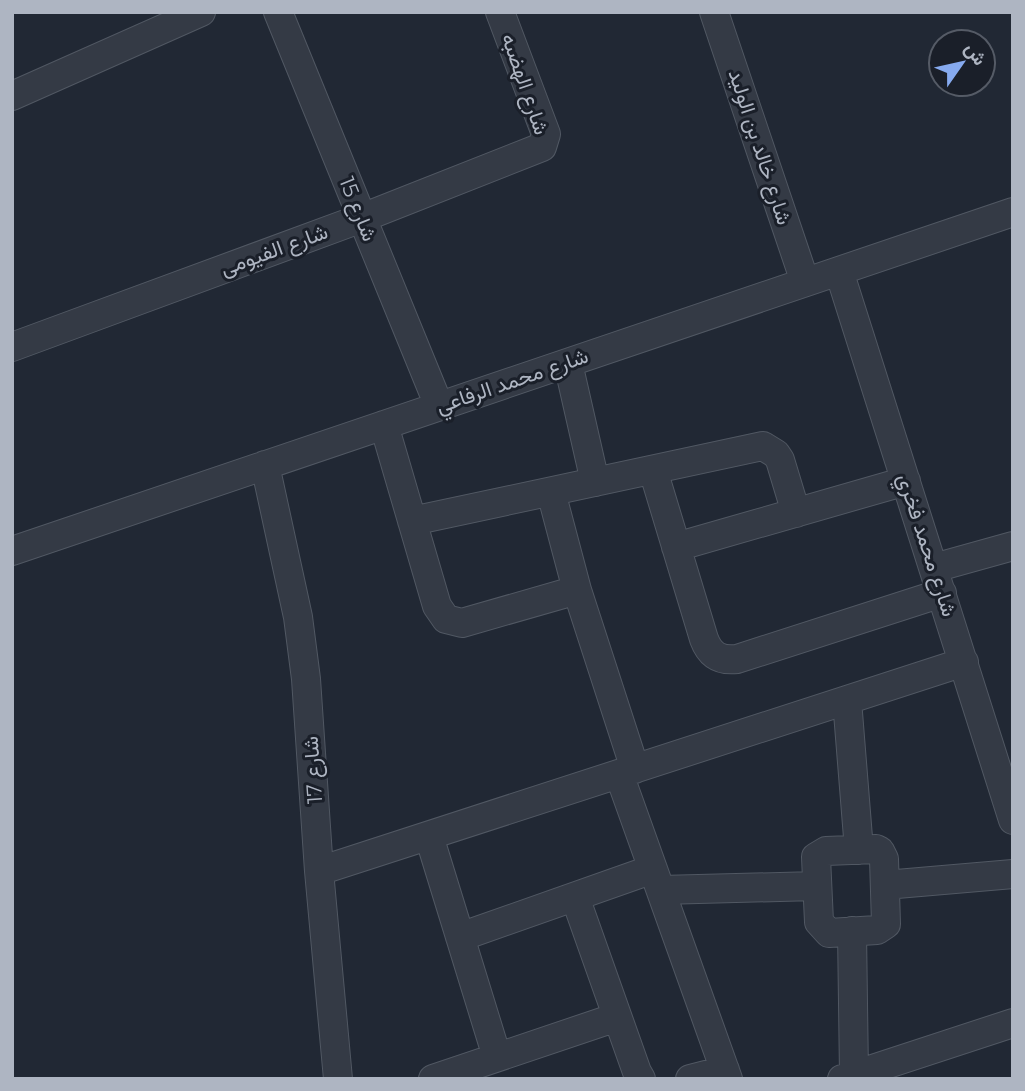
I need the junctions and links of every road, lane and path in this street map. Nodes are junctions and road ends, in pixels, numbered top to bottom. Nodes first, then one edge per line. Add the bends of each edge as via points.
1 (201, 12) edge
2 (278, 12) edge
3 (500, 12) edge
4 (714, 12) edge
5 (12, 96) edge
6 (534, 152) joint
7 (1013, 212) edge
8 (362, 218) junction
9 (839, 271) junction
10 (805, 282) junction
11 (12, 347) edge
12 (568, 363) junction
13 (439, 406) junction
14 (384, 425) junction
15 (265, 465) junction
16 (653, 470) junction
17 (906, 481) junction
18 (595, 482) junction
19 (551, 492) junction
20 (796, 513) junction
21 (412, 521) junction
22 (1013, 546) edge
23 (676, 547) junction
24 (12, 551) edge
25 (938, 580) junction
26 (577, 590) junction
27 (964, 663) junction
28 (847, 701) junction
29 (627, 771) junction
30 (1013, 820) edge
31 (429, 836) junction
32 (859, 850) junction
33 (319, 871) junction
34 (1013, 874) edge
35 (657, 880) junction
36 (886, 885) junction
37 (816, 886) junction
38 (575, 897) junction
39 (852, 932) junction
40 (460, 937) junction
41 (617, 1017) junction
42 (1013, 1023) edge
43 (497, 1058) junction
44 (727, 1075) edge
45 (848, 1077) edge
46 (338, 1079) edge
47 (433, 1079) edge
48 (641, 1079) edge
49 (690, 1079) edge

1 - 5 street
2 - 8 street, شارع 15
3 - 6 street, شارع الهضبه via 546,134 545,144
4 - 10 street, شارع خالد بن الوليد
6 - 8 street, شارع الفيومى
7 - 9 street, شارع محمد الرفاعي
8 - 11 street, شارع الفيومى
8 - 13 street, شارع 15
9 - 10 street, شارع محمد الرفاعي
9 - 17 street, شارع محمد فخري
10 - 12 street, شارع محمد الرفاعي
12 - 13 street, شارع محمد الرفاعي
12 - 18 street
13 - 14 street, شارع محمد الرفاعي
14 - 15 street, شارع محمد الرفاعي
14 - 21 street
15 - 24 street, شارع محمد الرفاعي
15 - 33 street, شارع 17 via 298,617
16 - 18 street
16 - 20 street via 763,446 780,460
16 - 23 street
17 - 20 street
17 - 25 street, شارع محمد فخري
18 - 19 street
19 - 21 street
19 - 26 street
20 - 23 street
21 - 26 street via 437,606 446,619 462,623
22 - 25 street
23 - 25 street via 707,647 729,660
25 - 27 street, شارع محمد فخري
26 - 29 street
27 - 28 street
27 - 30 street, شارع محمد فخري
28 - 29 street
28 - 32 street
29 - 31 street
29 - 35 street
31 - 33 street
31 - 40 street
32 - 36 street via 880,851
32 - 37 street via 821,853 815,862
33 - 46 street, شارع 17
34 - 36 street
35 - 37 street
35 - 38 street
35 - 44 street
36 - 39 street via 886,924 877,930
37 - 39 street via 821,927 829,933
38 - 40 street
38 - 41 street
39 - 45 street
40 - 43 street
41 - 43 street
41 - 48 street
42 - 45 street
43 - 47 street
44 - 49 street

